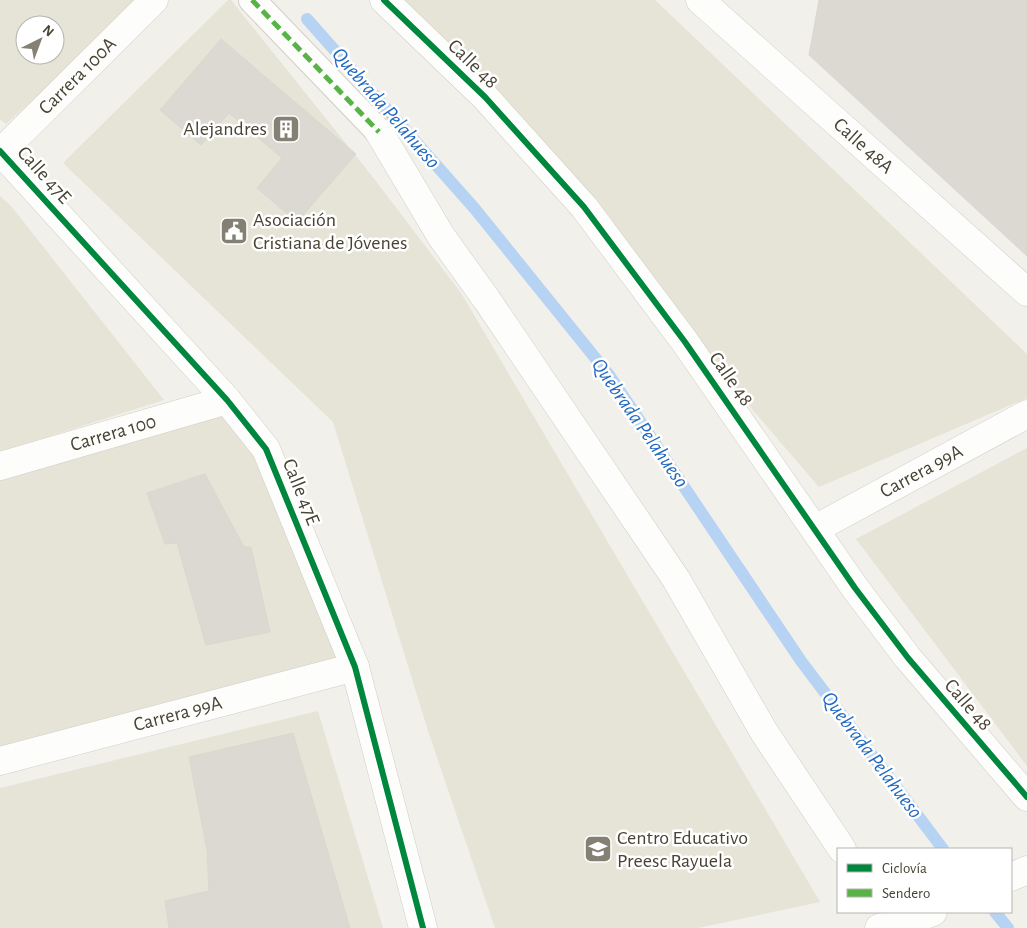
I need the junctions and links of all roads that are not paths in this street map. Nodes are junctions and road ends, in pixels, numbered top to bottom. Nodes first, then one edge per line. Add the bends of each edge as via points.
1 (154, 0) edge
2 (252, 0) edge
3 (384, 0) edge
4 (700, 0) edge
5 (379, 132) joint
6 (1, 151) edge
7 (1027, 292) edge
8 (226, 400) junction
9 (1027, 414) edge
10 (0, 466) edge
11 (815, 529) junction
12 (355, 667) junction
13 (0, 761) edge
14 (1027, 797) edge
15 (841, 848) edge
16 (1027, 870) edge
17 (1012, 877) edge
18 (918, 917) edge
19 (423, 928) edge
20 (880, 928) edge

1 - 6 street, Carrera 100A
2 - 5 street
3 - 11 street, Calle 48 via 485,97 584,207 685,342
4 - 7 street, Calle 48A
5 - 15 street via 441,236 676,579 764,732
6 - 8 street, Calle 47E
8 - 10 street, Carrera 100
8 - 12 street, Calle 47E via 266,448
9 - 11 street, Carrera 99A
11 - 14 street, Calle 48 via 908,658
12 - 13 street, Carrera 99A
12 - 19 street, Calle 47E
16 - 17 street
18 - 20 street

